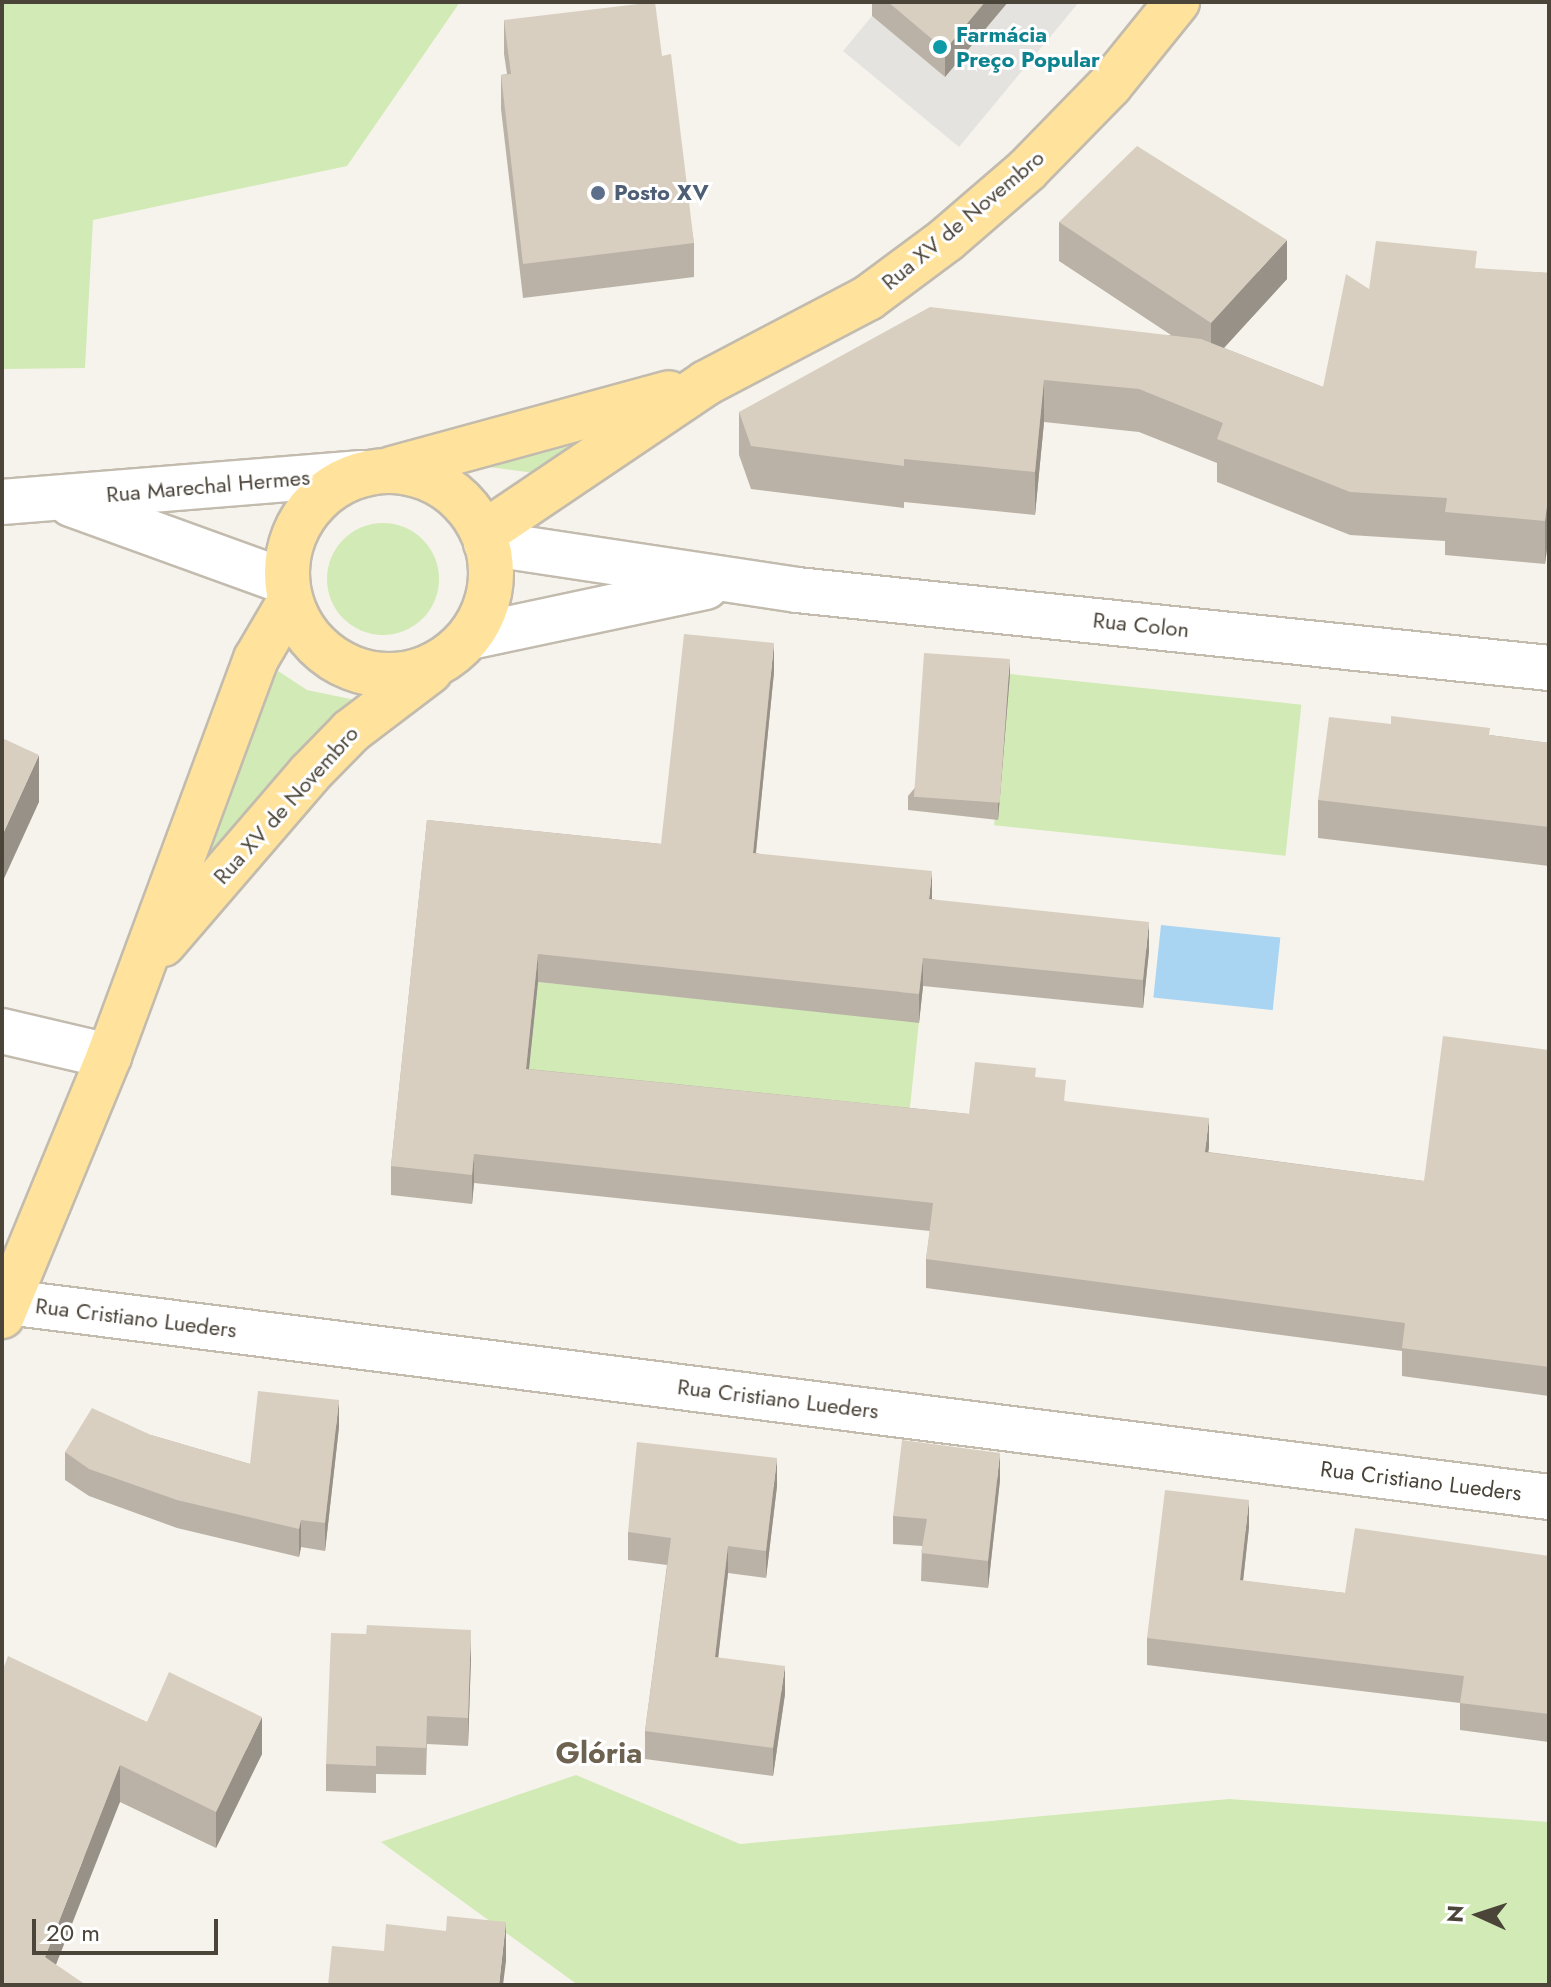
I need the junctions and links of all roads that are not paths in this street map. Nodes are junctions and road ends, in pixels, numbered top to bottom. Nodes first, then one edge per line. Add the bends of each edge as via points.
1 (1177, 2) edge
2 (706, 383) junction
3 (377, 471) junction
4 (53, 498) junction
5 (2, 502) edge
6 (485, 538) junction
7 (732, 582) junction
8 (288, 592) junction
9 (459, 648) junction
10 (1549, 668) edge
11 (141, 971) junction
12 (2, 1031) edge
13 (109, 1056) junction
14 (5, 1309) edge
15 (1549, 1497) edge

1 - 2 main road, Rua XV de Novembro via 1110,85 1027,170 946,240 868,298
2 - 3 main road, Rua XV de Novembro
2 - 6 main road, Rua XV de Novembro
3 - 4 street, Rua Marechal Hermes
3 - 6 main road via 424,475 452,491
3 - 8 main road via 335,485 312,505 295,532
4 - 5 street, Rua Marechal Hermes
4 - 8 street, Rua Marechal Hermes
6 - 7 street, Rua Colon
6 - 9 main road via 492,577 485,609
7 - 9 street, Rua Colon
7 - 10 street, Rua Colon
8 - 9 main road via 322,650 350,668 382,676 416,672
8 - 11 main road, Rua XV de Novembro via 256,659
9 - 11 main road, Rua XV de Novembro via 340,742 258,829
11 - 13 main road, Rua XV de Novembro
12 - 13 street
13 - 14 main road, Rua XV de Novembro
14 - 15 street, Rua Cristiano Lueders

